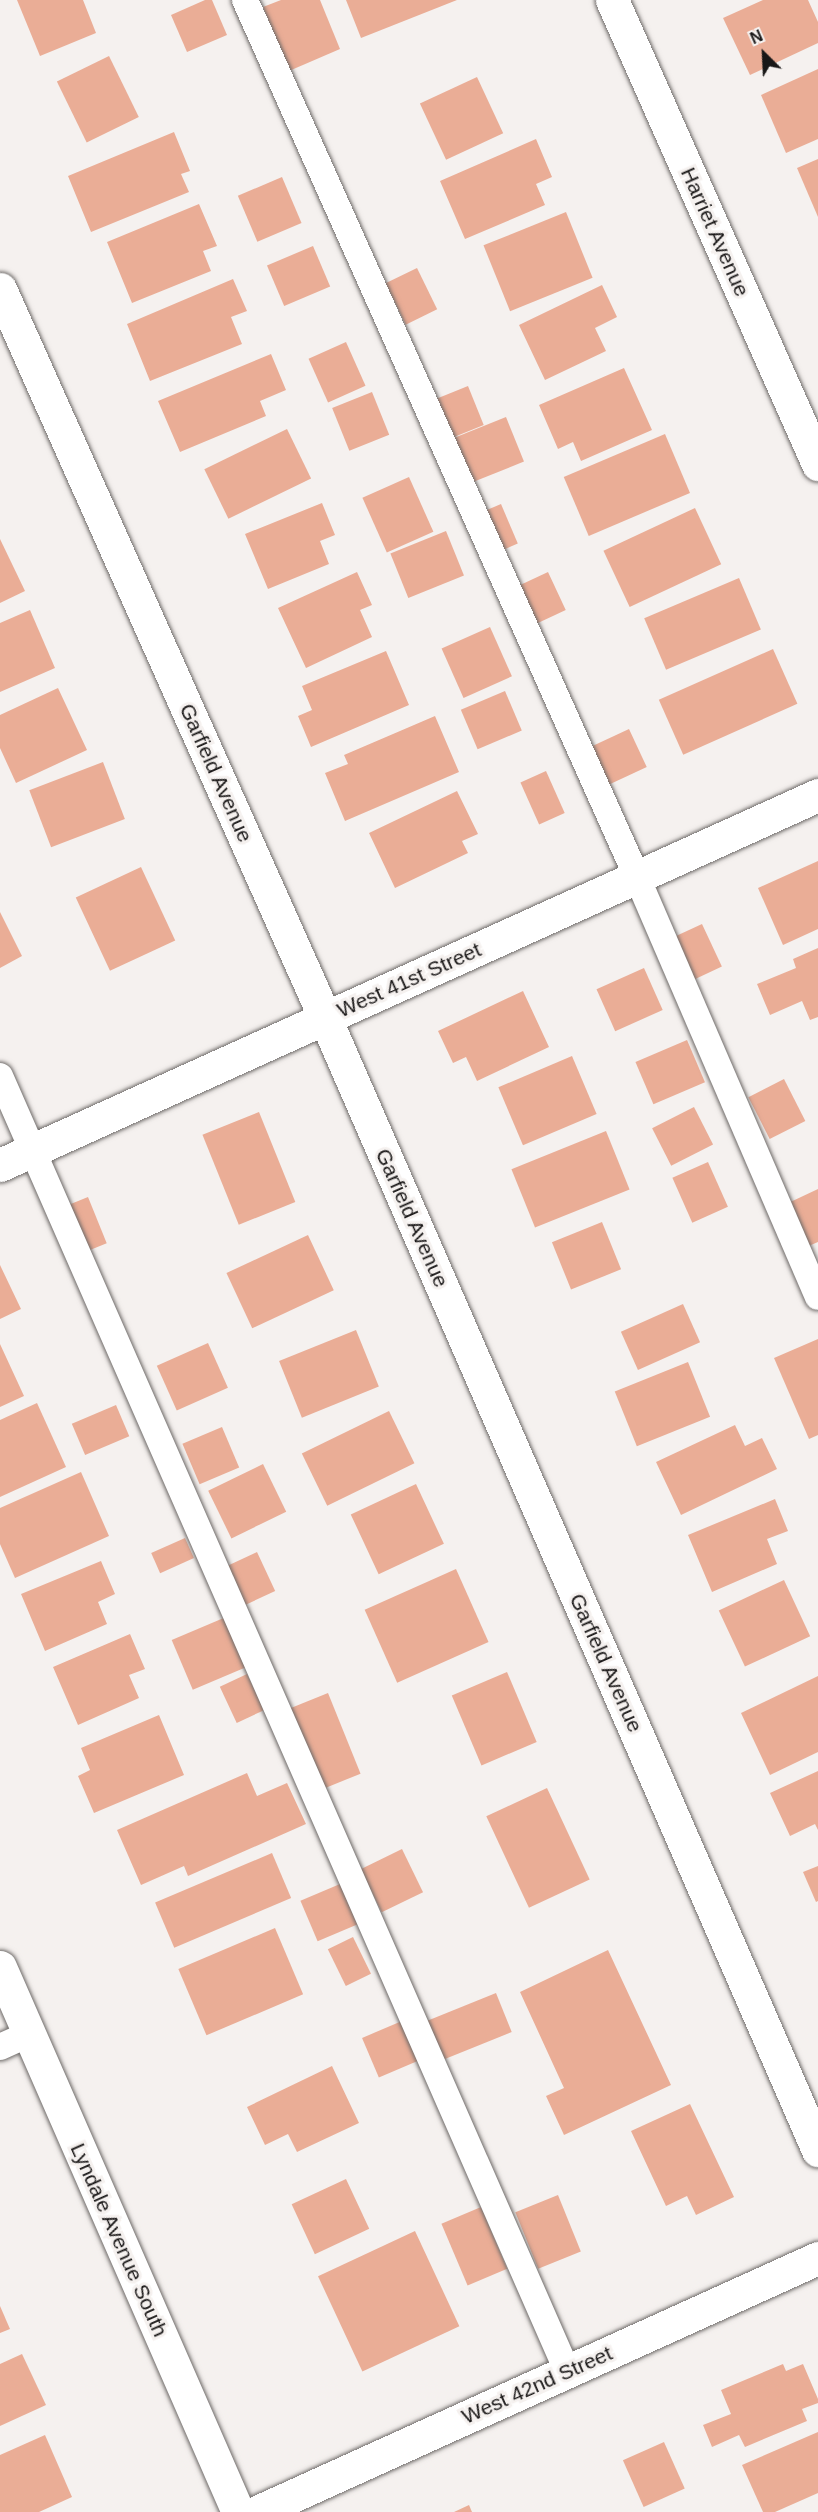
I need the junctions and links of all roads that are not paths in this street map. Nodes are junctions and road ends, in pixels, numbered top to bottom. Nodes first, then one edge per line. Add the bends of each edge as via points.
1 (245, 0) edge
2 (612, 0) edge
3 (0, 289) edge
4 (818, 464) edge
5 (818, 795) edge
6 (637, 877) junction
7 (325, 1018) junction
8 (0, 1076) edge
9 (33, 1150) junction
10 (0, 1165) edge
11 (818, 1297) edge
12 (0, 1967) edge
13 (29, 2034) junction
14 (0, 2047) edge
15 (818, 2150) edge
16 (818, 2258) edge
17 (567, 2371) junction
18 (238, 2512) edge
19 (257, 2512) edge

1 - 6 lane
2 - 4 street, Harriet Avenue
3 - 7 street, Garfield Avenue
5 - 6 street, West 41st Street
6 - 7 street, West 41st Street
6 - 11 lane
7 - 9 street, West 41st Street
7 - 15 street, Garfield Avenue
8 - 9 lane
9 - 10 street, West 41st Street
9 - 17 lane
12 - 13 street, Lyndale Avenue South
13 - 14 lane
13 - 18 street, Lyndale Avenue South
16 - 17 street, West 42nd Street
17 - 19 street, West 42nd Street

